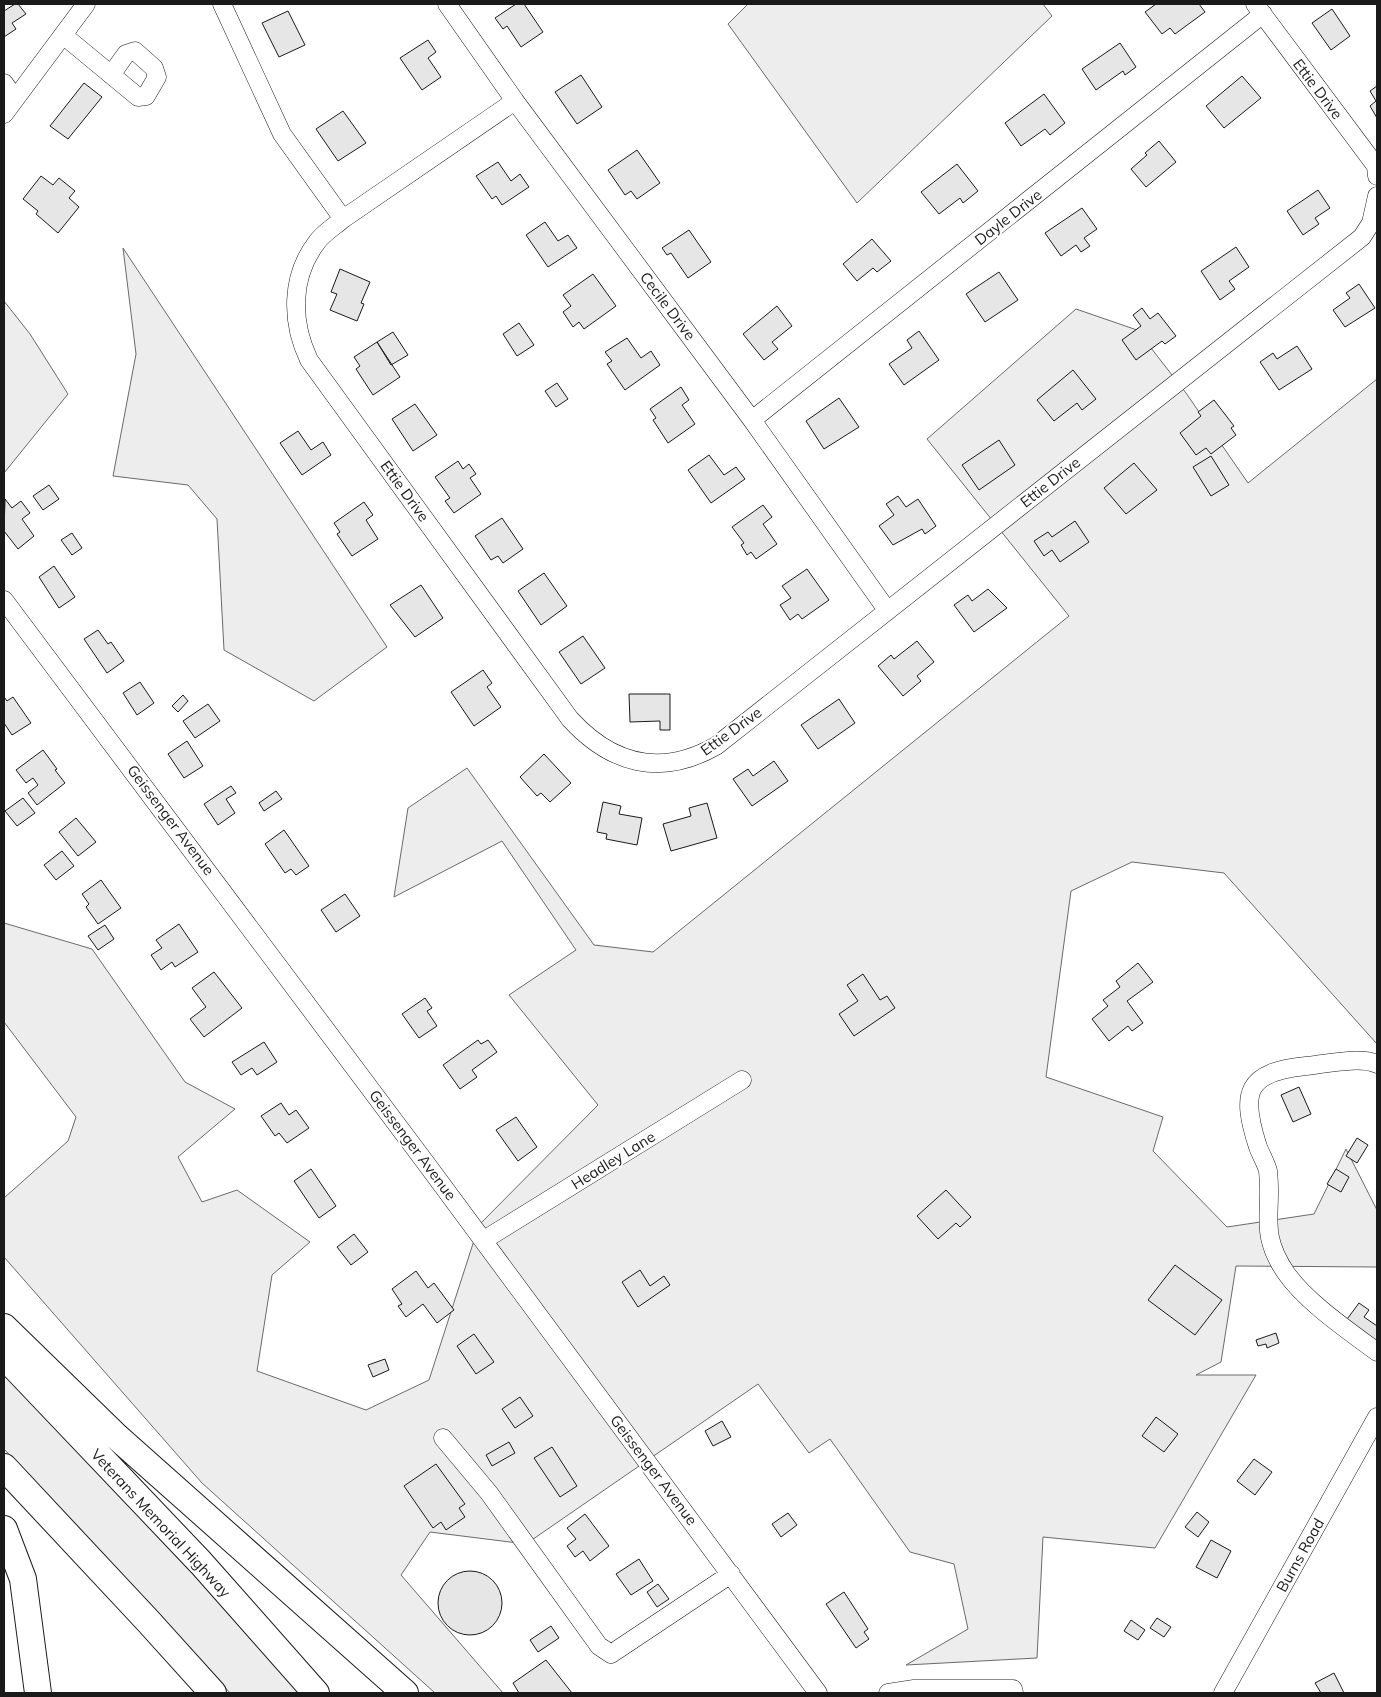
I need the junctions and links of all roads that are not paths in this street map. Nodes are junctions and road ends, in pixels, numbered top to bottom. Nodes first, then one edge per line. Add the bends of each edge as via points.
1 (86, 4) edge
2 (222, 4) edge
3 (447, 4) edge
4 (1259, 9) edge
5 (63, 35) junction
6 (111, 75) dead end
7 (4, 83) edge
8 (15, 99) junction
9 (515, 101) junction
10 (4, 114) edge
11 (1377, 176) edge
12 (1377, 196) edge
13 (343, 219) junction
14 (752, 420) junction
15 (4, 600) edge
16 (887, 610) junction
17 (1377, 1064) edge
18 (742, 1080) dead end
19 (484, 1240) junction
20 (4, 1327) edge
21 (1377, 1352) edge
22 (4, 1356) edge
23 (1377, 1417) edge
24 (443, 1438) dead end
25 (4, 1467) edge
26 (4, 1529) edge
27 (731, 1574) junction
28 (943, 1691) edge
29 (38, 1693) edge
30 (213, 1693) edge
31 (316, 1693) edge
32 (404, 1693) edge
33 (818, 1693) edge
34 (888, 1693) edge
35 (1014, 1693) edge
36 (1223, 1693) edge

1 - 5 street
2 - 13 street via 282,134
3 - 9 street, Cecile Drive
4 - 11 street, Ettie Drive via 1376,166
4 - 14 street, Dayle Drive
5 - 6 street
5 - 8 street
7 - 8 street
8 - 10 street
9 - 13 street, Ettie Drive
9 - 14 street, Cecile Drive
12 - 16 street, Ettie Drive via 1370,223 1362,237
13 - 16 street, Ettie Drive via 318,240 305,260 295,300 301,343 321,376 570,719 585,735 623,757 642,763 680,762 699,756 716,746
14 - 16 street, Cecile Drive
15 - 19 street, Geissenger Avenue
17 - 21 street via 1370,1060 1286,1068 1270,1073 1251,1090 1248,1108 1268,1170 1268,1232 1273,1250 1298,1288
18 - 19 street, Headley Lane
19 - 27 street, Geissenger Avenue
20 - 32 highway via 117,1437
22 - 31 highway, Veterans Memorial Highway via 201,1563
23 - 36 street, Burns Road
24 - 27 street via 489,1494 599,1646 611,1654
25 - 30 highway
26 - 29 highway via 23,1579
27 - 33 street, Geissenger Avenue
28 - 34 street via 914,1689
28 - 35 street via 1013,1689

